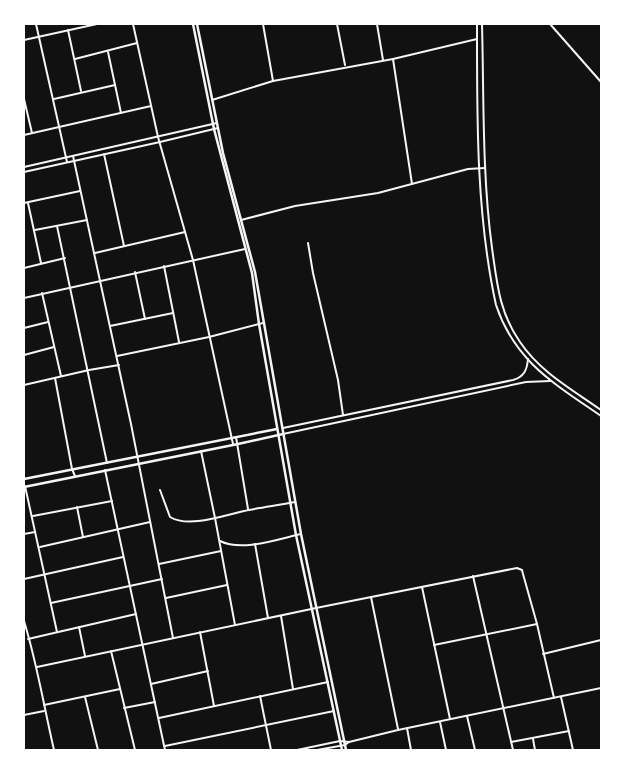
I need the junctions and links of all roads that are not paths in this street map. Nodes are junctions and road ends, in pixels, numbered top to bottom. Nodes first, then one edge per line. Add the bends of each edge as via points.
1 (36, 24) edge
2 (97, 24) edge
3 (133, 24) edge
4 (193, 24) edge
5 (197, 24) edge
6 (263, 24) edge
7 (336, 24) edge
8 (377, 24) edge
9 (477, 24) edge
10 (482, 24) edge
11 (550, 24) edge
12 (68, 30) junction
13 (39, 37) junction
14 (477, 39) junction
15 (24, 40) edge
16 (137, 43) junction
17 (107, 51) junction
18 (75, 59) junction
19 (393, 59) junction
20 (383, 60) junction
21 (346, 66) junction
22 (272, 81) junction
23 (601, 82) edge
24 (115, 85) junction
25 (82, 92) junction
26 (24, 99) edge
27 (53, 99) junction
28 (212, 100) junction
29 (24, 104) edge
30 (151, 106) junction
31 (121, 113) junction
32 (217, 123) junction
33 (212, 124) junction
34 (59, 127) junction
35 (218, 128) junction
36 (214, 129) junction
37 (32, 133) junction
38 (24, 135) edge
39 (158, 137) junction
40 (160, 142) junction
41 (104, 154) junction
42 (73, 156) junction
43 (66, 158) junction
44 (74, 161) junction
45 (67, 162) junction
46 (24, 167) edge
47 (480, 168) junction
48 (485, 168) junction
49 (24, 172) edge
50 (412, 184) junction
51 (80, 191) junction
52 (28, 202) junction
53 (24, 203) edge
54 (87, 220) junction
55 (241, 220) junction
56 (484, 224) junction
57 (489, 224) junction
58 (58, 226) junction
59 (34, 230) junction
60 (185, 232) junction
61 (308, 243) dead end
62 (124, 246) junction
63 (245, 249) junction
64 (95, 253) junction
65 (65, 258) junction
66 (193, 260) junction
67 (41, 264) junction
68 (164, 266) junction
69 (24, 268) edge
70 (135, 272) junction
71 (101, 281) junction
72 (71, 287) junction
73 (42, 293) junction
74 (24, 298) edge
75 (173, 313) junction
76 (145, 319) junction
77 (49, 322) junction
78 (263, 323) junction
79 (259, 324) junction
80 (110, 326) junction
81 (24, 328) edge
82 (209, 337) junction
83 (179, 342) junction
84 (54, 347) junction
85 (24, 355) edge
86 (117, 356) junction
87 (528, 359) junction
88 (119, 365) junction
89 (89, 370) junction
90 (61, 376) junction
91 (55, 378) junction
92 (550, 381) junction
93 (493, 384) junction
94 (24, 385) edge
95 (496, 389) junction
96 (601, 410) edge
97 (343, 416) junction
98 (601, 416) edge
99 (282, 428) junction
100 (277, 429) junction
101 (283, 434) junction
102 (278, 435) junction
103 (236, 437) junction
104 (231, 438) junction
105 (238, 444) junction
106 (233, 445) junction
107 (202, 452) junction
108 (138, 456) junction
109 (107, 463) junction
110 (139, 464) junction
111 (72, 469) junction
112 (105, 470) junction
113 (75, 476) junction
114 (24, 479) edge
115 (25, 486) edge
116 (160, 490) dead end
117 (112, 501) junction
118 (295, 502) junction
119 (290, 503) junction
120 (77, 507) junction
121 (249, 510) junction
122 (32, 516) junction
123 (215, 518) junction
124 (150, 522) junction
125 (118, 529) junction
126 (36, 532) junction
127 (24, 534) edge
128 (301, 534) junction
129 (296, 535) junction
130 (83, 537) junction
131 (219, 541) junction
132 (254, 544) junction
133 (39, 547) junction
134 (220, 551) junction
135 (123, 557) junction
136 (158, 564) junction
137 (45, 576) junction
138 (473, 576) junction
139 (24, 579) edge
140 (162, 580) junction
141 (227, 585) junction
142 (130, 586) junction
143 (422, 587) junction
144 (370, 597) junction
145 (165, 598) junction
146 (51, 603) junction
147 (314, 608) junction
148 (136, 614) junction
149 (281, 616) junction
150 (268, 618) junction
151 (24, 621) edge
152 (537, 624) junction
153 (235, 625) junction
154 (79, 627) junction
155 (25, 632) edge
156 (57, 632) junction
157 (200, 632) junction
158 (487, 634) junction
159 (174, 638) junction
160 (28, 639) junction
161 (601, 640) edge
162 (143, 644) junction
163 (434, 645) junction
164 (111, 651) junction
165 (544, 654) junction
166 (85, 657) junction
167 (37, 667) junction
168 (208, 671) junction
169 (328, 682) junction
170 (151, 684) junction
171 (601, 688) edge
172 (293, 689) junction
173 (120, 690) junction
174 (601, 692) edge
175 (260, 696) junction
176 (85, 697) junction
177 (561, 697) junction
178 (554, 698) junction
179 (155, 702) junction
180 (43, 705) junction
181 (214, 706) junction
182 (124, 708) junction
183 (502, 709) junction
184 (44, 711) junction
185 (334, 711) junction
186 (24, 715) edge
187 (468, 716) junction
188 (158, 718) junction
189 (450, 720) junction
190 (440, 722) junction
191 (266, 725) junction
192 (407, 728) junction
193 (398, 730) junction
194 (569, 731) junction
195 (533, 739) junction
196 (342, 741) junction
197 (349, 742) junction
198 (511, 742) junction
199 (343, 745) junction
200 (164, 746) junction
201 (54, 750) edge
202 (98, 750) edge
203 (135, 750) edge
204 (165, 750) edge
205 (270, 750) edge
206 (297, 750) edge
207 (317, 750) edge
208 (344, 750) edge
209 (411, 750) edge
210 (446, 750) edge
211 (475, 750) edge
212 (513, 750) edge
213 (535, 750) edge
214 (573, 750) edge

1 - 13 street
2 - 12 street
3 - 16 street
4 - 33 main road
5 - 28 main road
6 - 22 street
7 - 21 street
8 - 20 street
9 - 14 street
10 - 48 street
11 - 23 street
12 - 13 street
12 - 18 street
13 - 15 street
13 - 27 street
14 - 19 street
14 - 47 street
16 - 17 street
16 - 30 street
17 - 18 street
17 - 24 street
18 - 25 street
19 - 20 street
19 - 50 street
20 - 21 street
21 - 22 street
22 - 28 street
24 - 25 street
24 - 31 street
25 - 27 street
26 - 29 street
27 - 34 street
28 - 32 main road
29 - 37 street
30 - 31 street
30 - 39 street
31 - 34 street
32 - 33 street
32 - 35 main road
33 - 36 main road
33 - 39 street
34 - 37 street
34 - 43 street
35 - 36 street
35 - 55 main road
36 - 40 street
36 - 63 main road
37 - 38 street
39 - 40 street
39 - 42 street
40 - 41 street
40 - 60 street
41 - 44 street
41 - 62 street
42 - 43 street
42 - 44 street
43 - 45 street
43 - 46 street
44 - 45 street
44 - 51 street
45 - 49 street
47 - 48 street
47 - 50 street
47 - 56 street
48 - 57 street
50 - 55 street
51 - 52 street
51 - 54 street
52 - 53 street
52 - 59 street
54 - 58 street
54 - 64 street
55 - 78 main road via 255,272
56 - 57 street
56 - 87 street via 496,305 506,329
57 - 96 street via 496,282 511,328 546,371
58 - 59 street
58 - 65 street
59 - 67 street
60 - 62 street
60 - 66 street
61 - 97 street
62 - 64 street
63 - 66 street
63 - 79 main road
64 - 71 street
65 - 67 street
65 - 72 street
66 - 68 street
66 - 82 street
67 - 69 street
68 - 70 street
68 - 75 street
70 - 71 street
70 - 76 street
71 - 72 street
71 - 80 street
72 - 73 street
72 - 89 street
73 - 74 street
73 - 77 street
75 - 76 street
75 - 83 street
76 - 80 street
77 - 81 street
77 - 84 street
78 - 79 street
78 - 99 main road
79 - 82 street
79 - 100 main road
80 - 86 street
82 - 83 street
82 - 104 street
83 - 86 street
84 - 85 street
84 - 90 street
86 - 88 street
87 - 92 street
87 - 93 street via 522,376
88 - 89 street
88 - 108 street
89 - 90 street
89 - 109 street
90 - 91 street
91 - 94 street
91 - 111 street
92 - 95 street
92 - 98 street
93 - 95 street
93 - 97 street
95 - 101 street
97 - 99 street
99 - 100 main road
99 - 101 main road
100 - 102 main road
100 - 103 main road
101 - 102 main road
101 - 118 main road
102 - 105 main road
102 - 119 main road
103 - 104 main road
103 - 105 street
104 - 106 street
104 - 108 main road
105 - 106 main road
105 - 121 street
106 - 107 main road
107 - 110 main road
107 - 123 street
108 - 109 main road
108 - 110 street
109 - 111 main road
110 - 112 main road
110 - 124 street
111 - 113 street
111 - 114 main road
112 - 113 main road
112 - 117 street
113 - 115 main road
115 - 122 street
116 - 123 street via 172,519 199,521
117 - 120 street
117 - 125 street
118 - 119 street
118 - 128 main road
119 - 121 street
119 - 129 main road
120 - 122 street
120 - 130 street
121 - 123 street
122 - 126 street
123 - 131 street
124 - 125 street
124 - 136 street
125 - 130 street
125 - 135 street
126 - 127 street
126 - 133 street
128 - 129 street
128 - 147 main road
129 - 132 street
129 - 147 main road
130 - 133 street
131 - 132 street via 234,546
131 - 134 street
132 - 150 street
133 - 137 street
134 - 136 street
134 - 141 street
135 - 137 street
135 - 142 street
136 - 140 street
137 - 139 street
137 - 146 street
138 - 143 street
138 - 152 street via 517,568 522,570
138 - 158 street
140 - 142 street
140 - 145 street
141 - 145 street
141 - 153 street
142 - 146 street
142 - 148 street
143 - 144 street
143 - 163 street
144 - 147 street
144 - 193 street
145 - 159 street
146 - 156 street
147 - 149 street
147 - 169 main road
147 - 196 main road
148 - 154 street
148 - 162 street
149 - 150 street
149 - 172 street
150 - 153 street
151 - 155 street
152 - 158 street
152 - 165 street
153 - 157 street
154 - 156 street
154 - 166 street
155 - 160 street
156 - 160 street
157 - 159 street
157 - 168 street
158 - 163 street
158 - 183 street
159 - 162 street
160 - 167 street
161 - 165 street
162 - 164 street
162 - 170 street
163 - 189 street
164 - 166 street
164 - 173 street
165 - 178 street
166 - 167 street
167 - 180 street
168 - 170 street
168 - 181 street
169 - 172 street
169 - 185 main road
170 - 179 street
171 - 174 street
171 - 177 street
172 - 175 street
173 - 176 street
173 - 182 street
175 - 181 street
175 - 191 street
176 - 180 street
176 - 202 street
177 - 178 street
177 - 194 street
178 - 183 street
179 - 182 street
179 - 188 street
180 - 184 street
181 - 188 street
182 - 203 street
183 - 187 street
183 - 198 street
184 - 186 street
184 - 201 street
185 - 191 street
185 - 196 main road
187 - 189 street
187 - 211 street
188 - 200 street
189 - 190 street
190 - 192 street
190 - 210 street
191 - 200 street
191 - 205 street
192 - 193 street
192 - 209 street
193 - 197 street
194 - 195 street
194 - 214 street
195 - 198 street
195 - 213 street
196 - 197 street
196 - 199 main road
196 - 206 street
197 - 199 street
198 - 212 street
199 - 207 street
199 - 208 main road
200 - 204 street

